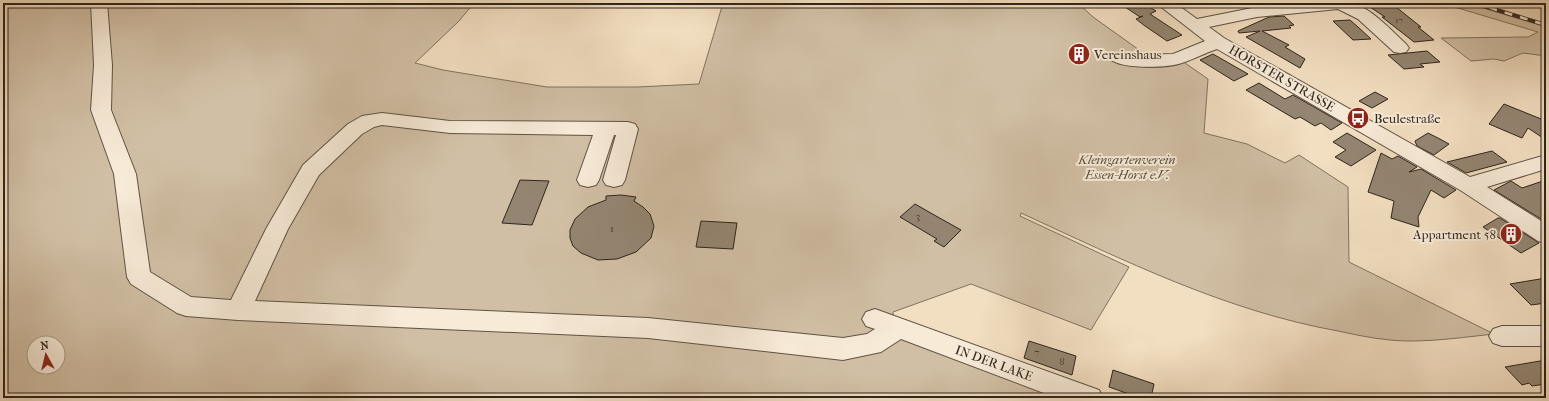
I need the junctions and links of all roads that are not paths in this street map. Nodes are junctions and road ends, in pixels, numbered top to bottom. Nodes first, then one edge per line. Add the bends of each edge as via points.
1 (99, 3) edge
2 (1164, 3) edge
3 (1194, 26) junction
4 (1218, 42) junction
5 (1400, 48) dead end
6 (1117, 57) dead end
7 (606, 128) junction
8 (1546, 162) edge
9 (588, 180) dead end
10 (614, 180) dead end
11 (1468, 185) junction
12 (1546, 235) edge
13 (238, 310) junction
14 (1502, 336) dead end
15 (1546, 336) edge
16 (1089, 398) edge

1 - 13 street via 103,65 101,110 125,174 139,277 186,306
2 - 3 street, HORSTER STRASSE
3 - 4 street, HORSTER STRASSE
3 - 5 street via 1257,12 1338,4 1357,11
4 - 6 street via 1176,59 1127,61
4 - 11 street, HORSTER STRASSE
7 - 9 street
7 - 10 street via 628,129
7 - 13 street via 450,127 382,119 369,121 355,129 311,170 281,223
8 - 11 street
11 - 12 street, HORSTER STRASSE
13 - 16 street, IN DER LAKE via 648,328 843,349 872,344 887,324
14 - 15 street

